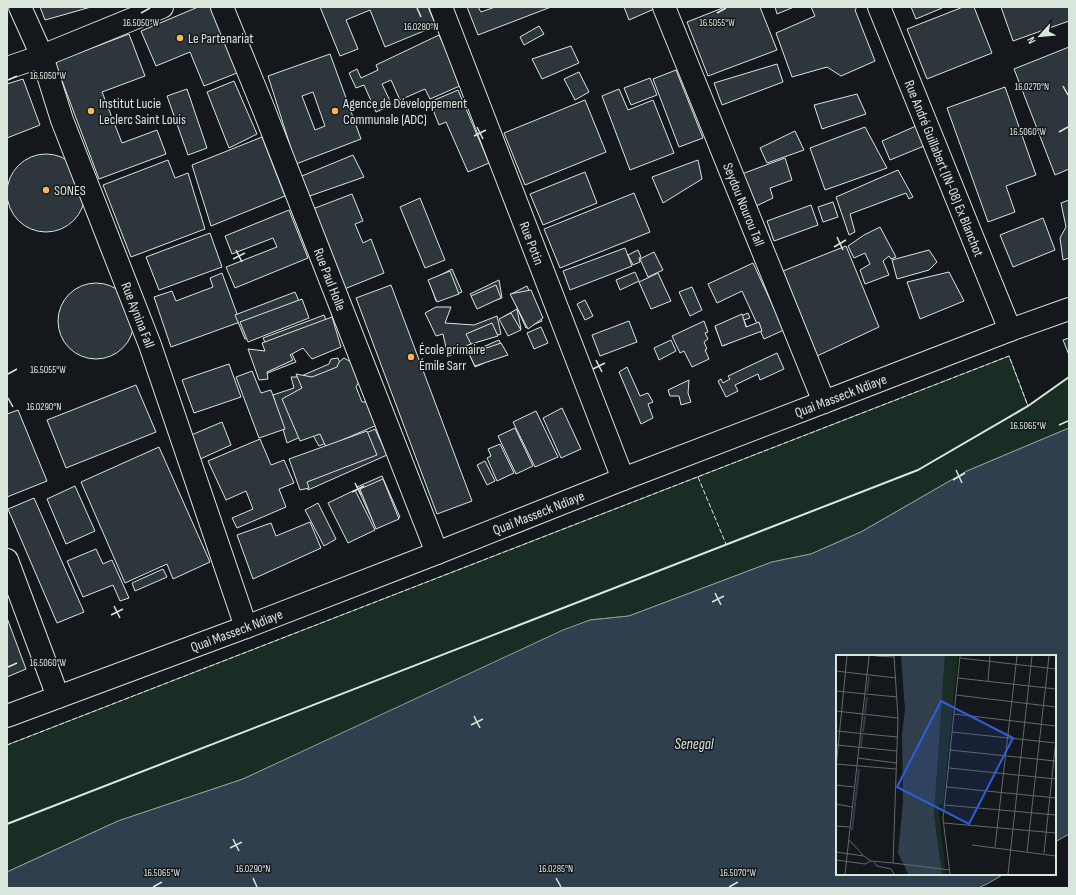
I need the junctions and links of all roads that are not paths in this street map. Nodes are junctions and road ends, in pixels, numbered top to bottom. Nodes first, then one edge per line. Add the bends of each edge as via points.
1 (20, 7) edge
2 (162, 7) edge
3 (222, 7) edge
4 (440, 7) edge
5 (664, 7) edge
6 (879, 7) edge
7 (42, 56) junction
8 (7, 68) edge
9 (1069, 308) edge
10 (1010, 330) junction
11 (824, 402) junction
12 (623, 479) junction
13 (437, 553) junction
14 (7, 560) edge
15 (246, 627) junction
16 (58, 697) junction
17 (7, 716) edge

1 - 7 street, Rue Aynina Fall
2 - 7 street
3 - 13 street, Rue Paul Holle
4 - 12 street, Rue Potin
5 - 11 street, Seydou Nourou Tall
6 - 10 street, Rue André Guillabert (IN-08) Ex Blanchot
7 - 8 street
7 - 15 street, Rue Aynina Fall via 62,120 150,345
9 - 10 street, Quai Masseck Ndiaye
10 - 11 street, Quai Masseck Ndiaye
11 - 12 street, Quai Masseck Ndiaye
12 - 13 street, Quai Masseck Ndiaye
13 - 15 street, Quai Masseck Ndiaye
14 - 16 street
15 - 16 street, Quai Masseck Ndiaye
16 - 17 street, Quai Masseck Ndiaye

